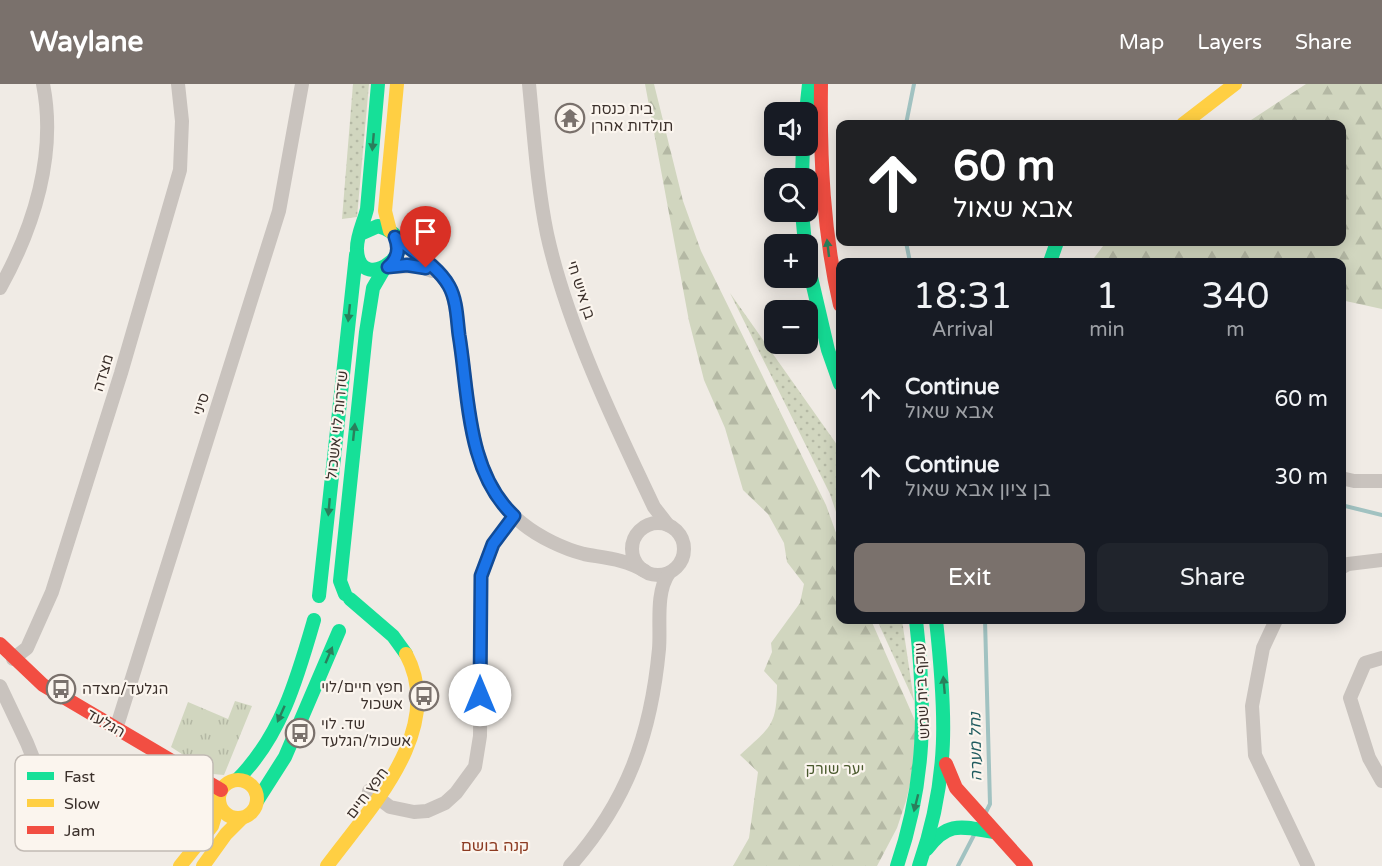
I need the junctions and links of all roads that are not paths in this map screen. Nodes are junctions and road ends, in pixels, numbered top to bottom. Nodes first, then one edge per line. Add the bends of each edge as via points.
1 (43, 84) edge
2 (178, 84) edge
3 (302, 84) edge
4 (378, 84) edge
5 (397, 84) edge
6 (529, 84) edge
7 (809, 84) edge
8 (821, 84) edge
9 (1235, 84) edge
10 (807, 102) edge
11 (1188, 120) edge
12 (360, 234) junction
13 (392, 234) junction
14 (356, 255) junction
15 (386, 268) junction
16 (442, 277) junction
17 (836, 286) edge
18 (0, 288) edge
19 (814, 288) edge
20 (836, 373) edge
21 (1346, 479) edge
22 (1382, 481) edge
23 (647, 492) junction
24 (514, 516) junction
25 (668, 525) junction
26 (638, 534) junction
27 (604, 557) junction
28 (1382, 560) edge
29 (1346, 565) edge
30 (649, 573) junction
31 (669, 573) junction
32 (319, 596) junction
33 (348, 596) junction
34 (662, 597) junction
35 (314, 620) junction
36 (916, 624) edge
37 (936, 624) edge
38 (1274, 624) edge
39 (347, 625) junction
40 (389, 633) junction
41 (0, 644) edge
42 (1382, 658) edge
43 (13, 659) junction
44 (0, 686) edge
45 (116, 729) junction
46 (32, 755) edge
47 (156, 755) edge
48 (945, 762) junction
49 (237, 780) junction
50 (1382, 781) edge
51 (213, 792) edge
52 (373, 795) junction
53 (220, 797) junction
54 (256, 801) junction
55 (242, 818) junction
56 (213, 822) edge
57 (994, 832) junction
58 (192, 851) edge
59 (922, 860) edge
60 (180, 866) edge
61 (203, 866) edge
62 (314, 866) edge
63 (327, 866) edge
64 (570, 866) edge
65 (897, 866) edge
66 (1026, 866) edge
67 (1308, 866) edge

1 - 18 street via 47,137 34,216
2 - 43 street, מצדה via 182,121 180,170 52,592 27,648
3 - 45 street, סיני via 279,211
4 -> 12 main road via 366,213
5 - 13 main road via 385,211
6 - 23 street, בן איש חי via 539,186 558,276 586,355
7 - 10 main road
17 -> 8 main road via 827,244 821,171
9 - 11 main road
12 - 13 main road via 378,226
12 - 14 main road
13 - 15 main road via 398,243 397,257
13 - 16 street
14 - 15 main road via 368,268
14 -> 32 main road, שדרות לוי אשכול
15 - 16 street via 418,266
33 -> 15 main road, שדרות לוי אשכול via 340,581 357,406 373,288
16 - 24 street via 453,298 478,457 495,493
19 - 20 main road
21 - 22 street
23 - 25 street, בן איש חי
23 - 26 street, בן איש חי via 649,513
24 - 27 street via 523,525 564,546
24 - 52 street via 493,544 481,576 480,736 475,767 456,793 427,811 401,810
25 - 26 street via 653,524
25 - 31 street via 681,536 684,553
26 - 27 street via 622,549
26 - 30 street via 632,553 639,566
27 - 30 street
28 - 29 street
30 - 31 street
30 - 34 street
31 - 34 street
32 - 33 main road via 332,590
32 - 35 main road via 313,607
33 - 39 main road
33 - 40 main road, חפץ חיים
34 - 64 street via 654,686 639,751 616,805
35 - 39 main road via 325,630
35 -> 49 main road via 297,674 266,746 255,764
36 -> 65 main road, עוקף בית שמש via 925,749 918,795
48 -> 37 main road, עוקף בית שמש via 945,693
38 - 67 street via 1263,648 1252,706 1255,755
39 - 40 main road via 365,624
54 -> 39 main road via 285,757
40 - 52 main road, חפץ חיים via 399,642 414,671 418,704 401,760
41 - 43 main road, הגלעד
42 - 50 street via 1365,663 1350,698 1369,758
43 - 45 main road, הגלעד via 43,685
44 - 46 street
45 - 47 main road, הגלעד
48 - 57 main road via 956,788
48 - 59 main road, עוקף בית שמש
49 - 53 main road via 225,785
49 - 54 main road via 249,784
51 - 53 main road, הגלעד
52 - 62 main road, חפץ חיים
52 - 63 main road, חפץ חיים
53 - 55 main road via 230,817
53 - 56 main road
54 - 55 main road via 252,811
55 - 61 main road
57 - 59 main road via 952,826 934,837
57 - 66 main road
58 - 60 main road

